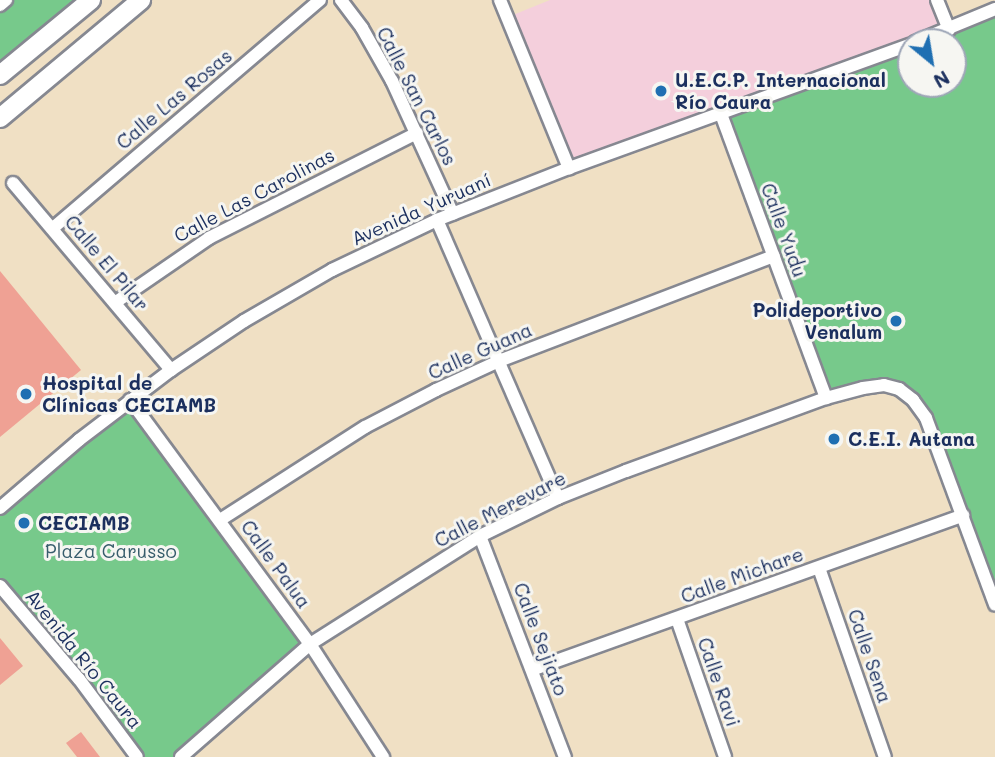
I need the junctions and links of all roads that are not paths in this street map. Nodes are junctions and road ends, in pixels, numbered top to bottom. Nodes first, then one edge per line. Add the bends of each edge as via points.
1 (91, 0) edge
2 (141, 0) edge
3 (320, 0) edge
4 (341, 0) edge
5 (500, 0) edge
6 (937, 0) edge
7 (995, 9) edge
8 (948, 28) edge
9 (953, 28) edge
10 (897, 49) edge
11 (0, 75) edge
12 (721, 114) junction
13 (0, 118) edge
14 (417, 133) junction
15 (569, 168) junction
16 (13, 184) dead end
17 (453, 214) junction
18 (437, 220) junction
19 (53, 228) junction
20 (774, 256) junction
21 (116, 302) junction
22 (499, 361) junction
23 (171, 370) junction
24 (826, 398) junction
25 (130, 400) junction
26 (558, 498) junction
27 (0, 508) edge
28 (963, 515) junction
29 (220, 520) junction
30 (480, 536) junction
31 (819, 568) junction
32 (0, 586) edge
33 (995, 606) edge
34 (677, 619) junction
35 (310, 644) junction
36 (534, 669) junction
37 (138, 757) edge
38 (181, 757) edge
39 (383, 757) edge
40 (565, 757) edge
41 (725, 757) edge
42 (885, 757) edge

1 - 11 main road
2 - 13 main road
3 - 19 street, Calle Las Rosas
4 - 14 street, Calle San Carlos via 377,52
5 - 15 street
6 - 8 street
7 - 9 street, Avenida Yuruaní
10 - 12 street, Avenida Yuruaní
12 - 15 street, Avenida Yuruaní
12 - 20 street, Calle Yudu
14 - 17 street, Calle San Carlos
14 - 21 street, Calle Las Carolinas via 209,238
15 - 17 street, Avenida Yuruaní
16 - 19 street, Calle El Pilar
17 - 18 street, Avenida Yuruaní
18 - 22 street
18 - 23 street, Avenida Yuruaní via 286,295
19 - 21 street, Calle El Pilar
20 - 22 street, Calle Guana
20 - 24 street, Calle Yudu
21 - 23 street, Calle El Pilar
22 - 26 street
22 - 29 street, Calle Guana via 365,427
23 - 25 street, Avenida Yuruaní
24 - 26 street, Calle Merevare
24 - 28 street, Calle Merevare via 884,385 906,395 926,418
25 - 27 street, Avenida Yuruaní
25 - 29 street, Calle Palua
26 - 30 street, Calle Merevare
28 - 31 street, Calle Michare
28 - 33 street
29 - 35 street, Calle Palua
30 - 35 street, Calle Merevare
30 - 36 street, Calle Sejiato
31 - 34 street, Calle Michare
31 - 42 street, Calle Sena
32 - 37 street, Avenida Río Caura
34 - 36 street, Calle Michare
34 - 41 street, Calle Ravi
35 - 38 street, Calle Merevare
35 - 39 street, Calle Palua
36 - 40 street, Calle Sejiato

